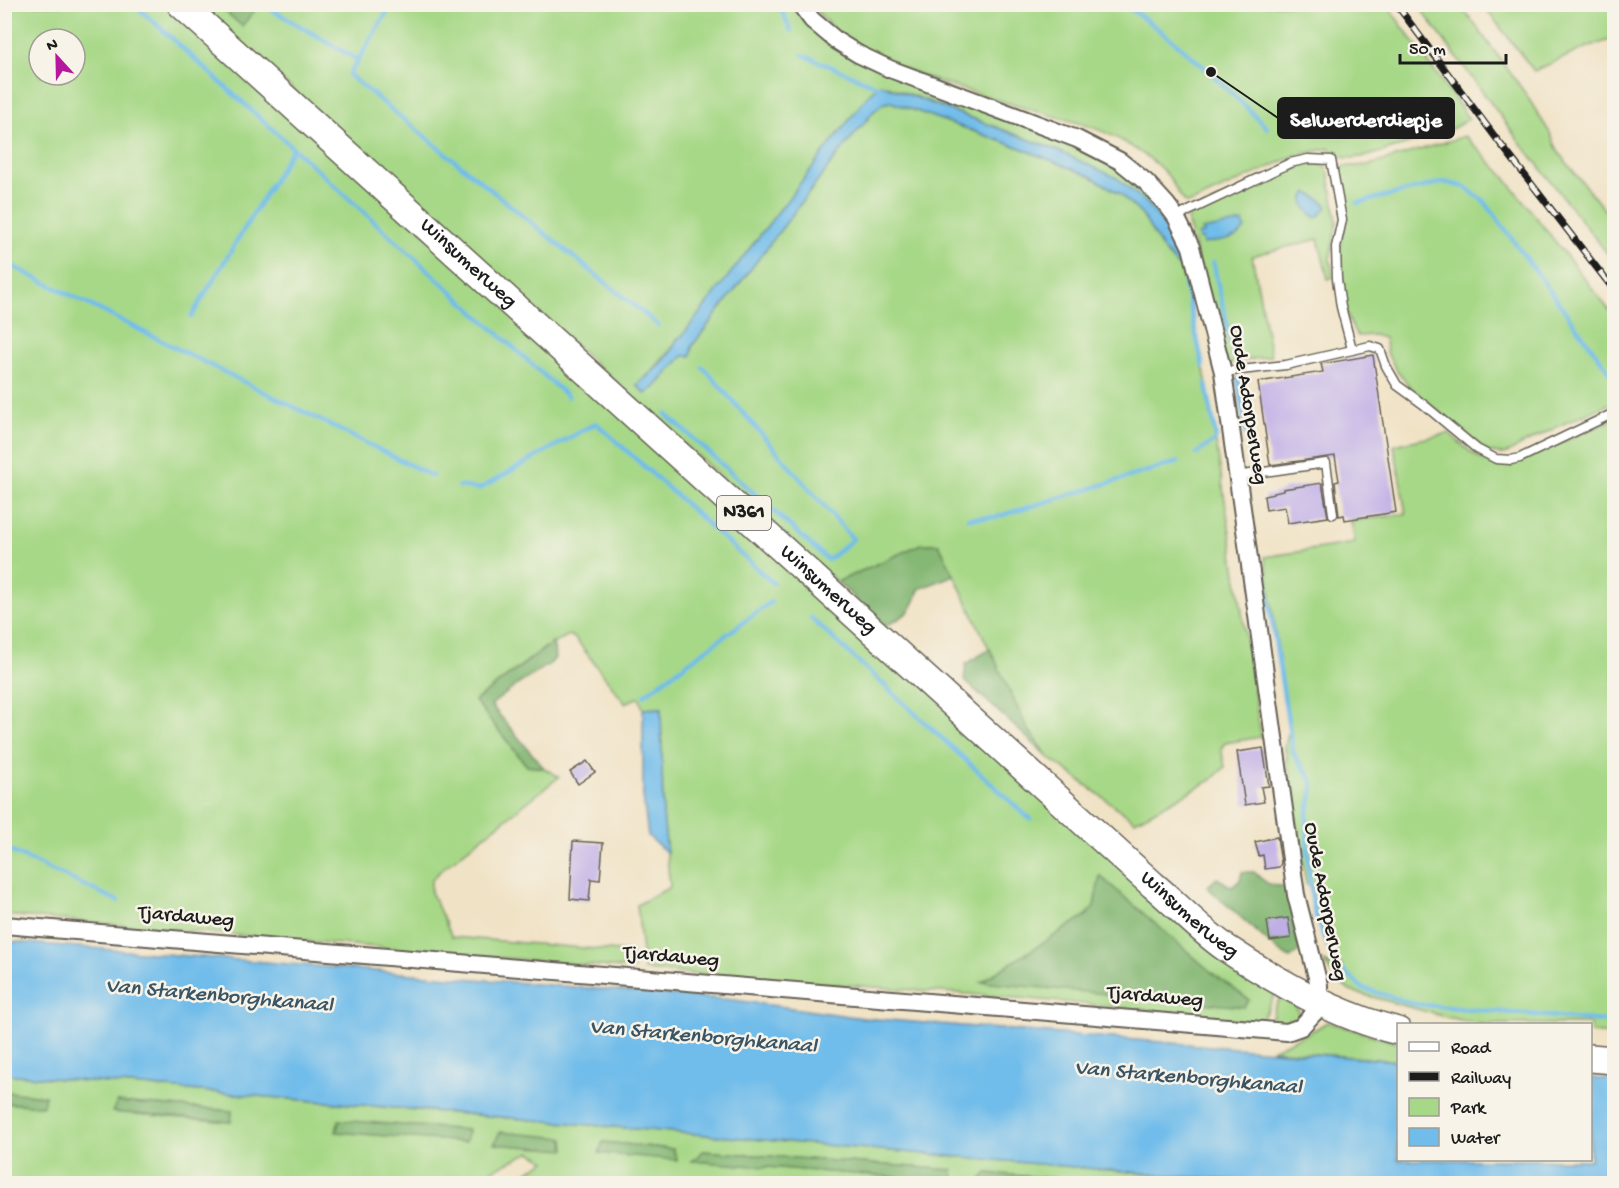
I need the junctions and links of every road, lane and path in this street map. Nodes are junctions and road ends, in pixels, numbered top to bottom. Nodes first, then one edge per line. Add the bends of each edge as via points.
1 (182, 4) edge
2 (800, 4) edge
3 (1176, 217) junction
4 (1352, 350) junction
5 (1223, 372) junction
6 (1614, 413) edge
7 (1236, 476) junction
8 (1333, 514) dead end
9 (4, 925) edge
10 (1320, 1003) junction
11 (1397, 1031) edge
12 (1592, 1058) edge
13 (1614, 1060) edge

1 - 10 main road, Winsumerweg / N361 via 1153,885 1225,947
2 - 3 street, Oude Adorperweg via 837,41 875,63 1077,139 1120,161 1146,182
3 - 4 lane via 1290,163 1331,160 1341,220 1336,248 1337,279
3 - 5 street, Oude Adorperweg via 1191,247
4 - 5 lane via 1286,365
4 - 6 lane via 1370,346 1380,349 1396,385 1477,449 1496,459 1520,458
5 - 7 street, Oude Adorperweg
7 - 8 lane via 1326,463
7 - 10 street, Oude Adorperweg via 1296,895
9 - 10 street, Tjardaweg via 1287,1032 1307,1023
10 - 11 main road, Winsumerweg / N361 via 1366,1023
12 - 13 main road

